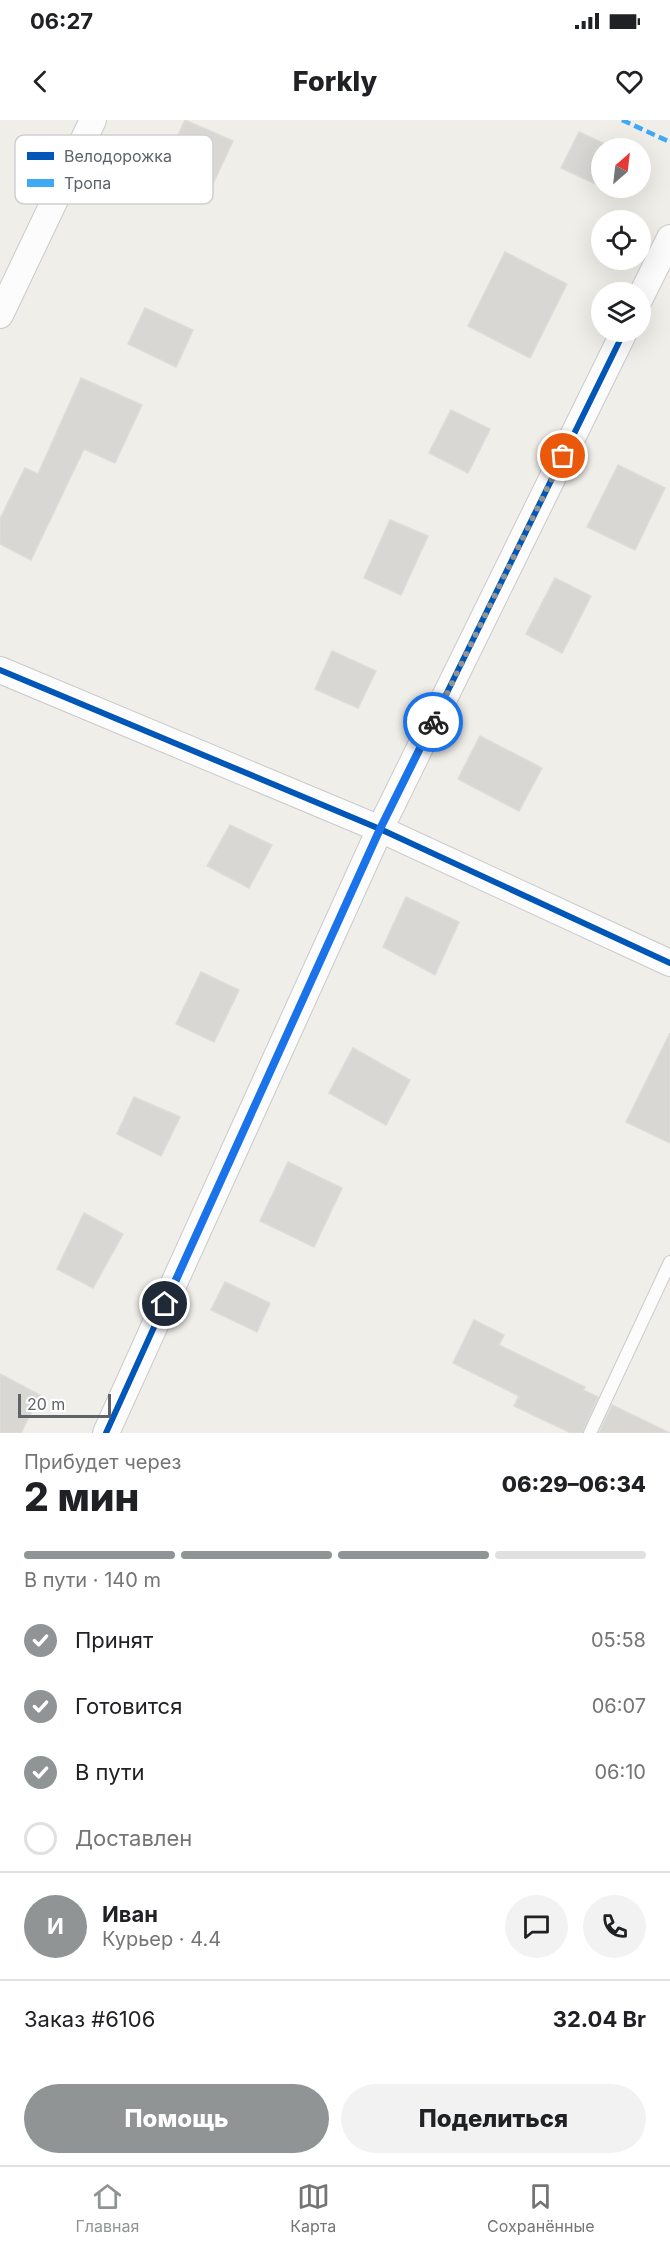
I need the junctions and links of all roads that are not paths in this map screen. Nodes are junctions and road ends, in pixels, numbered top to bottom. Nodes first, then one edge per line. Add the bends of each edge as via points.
1 (93, 120) edge
2 (86, 135) edge
3 (53, 204) edge
4 (670, 238) edge
5 (648, 282) edge
6 (0, 315) edge
7 (619, 342) edge
8 (0, 670) edge
9 (380, 829) junction
10 (670, 963) edge
11 (670, 1262) edge
12 (106, 1433) edge
13 (590, 1433) edge

1 - 2 street
3 - 6 street
4 - 5 street
7 - 9 street
8 - 9 street
9 - 10 street
9 - 12 street
11 - 13 lane

